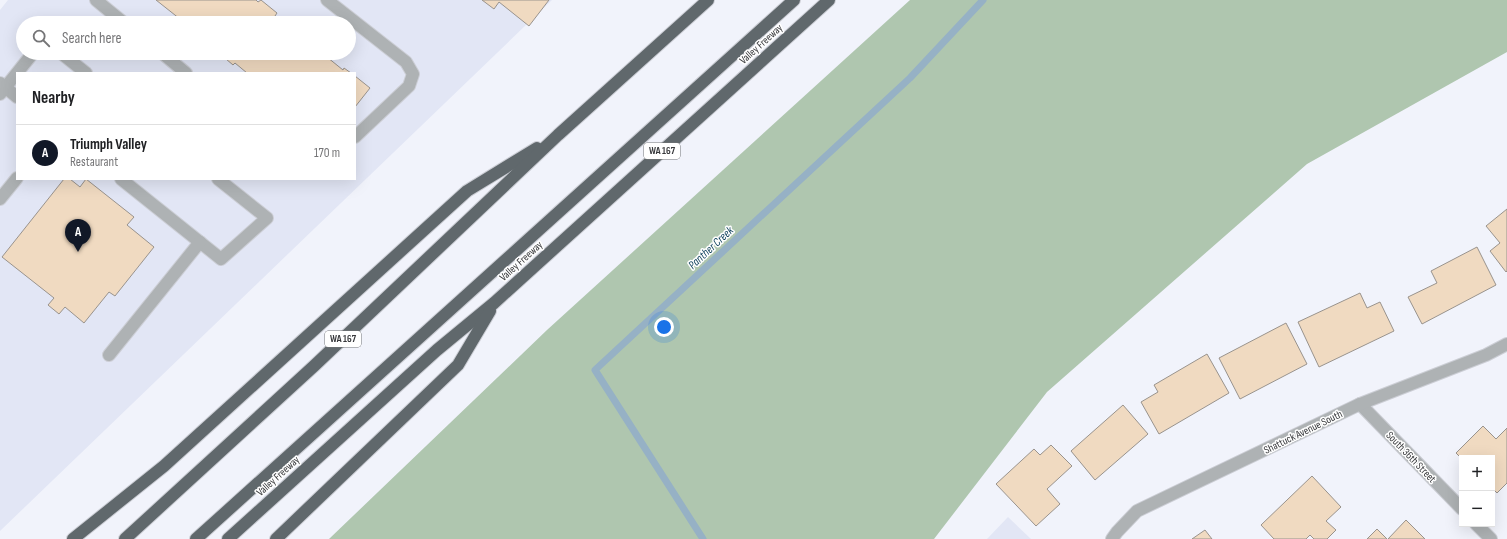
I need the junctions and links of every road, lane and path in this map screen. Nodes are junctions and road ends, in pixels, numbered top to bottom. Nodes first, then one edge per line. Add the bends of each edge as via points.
1 (96, 0) edge
2 (326, 0) edge
3 (708, 0) edge
4 (794, 0) edge
5 (829, 0) edge
6 (115, 16) edge
7 (347, 16) edge
8 (356, 23) edge
9 (27, 60) edge
10 (70, 60) edge
11 (170, 60) edge
12 (16, 72) edge
13 (16, 72) edge
14 (85, 72) edge
15 (185, 72) edge
16 (2, 88) edge
17 (16, 96) edge
18 (558, 135) junction
19 (356, 137) edge
20 (16, 179) edge
21 (122, 180) edge
22 (219, 180) edge
23 (0, 199) edge
24 (200, 242) junction
25 (494, 303) junction
26 (1507, 344) edge
27 (109, 355) dead end
28 (1360, 404) junction
29 (1459, 506) edge
30 (1479, 527) edge
31 (73, 539) edge
32 (125, 539) edge
33 (196, 539) edge
34 (228, 539) edge
35 (276, 539) edge
36 (1112, 539) edge
37 (1491, 539) edge

1 - 6 street
2 - 7 street
3 - 18 highway, WA 167
4 - 33 highway
5 - 25 highway, Valley Freeway / WA 167
8 - 19 street via 406,62 413,74 409,86
9 - 12 street
10 - 14 street
11 - 15 street
13 - 16 street
16 - 17 street
18 - 31 highway via 467,192 164,466
18 - 32 highway, WA 167 via 320,361
20 - 23 street
21 - 24 street
22 - 24 street via 267,218 221,258
24 - 27 street
25 - 34 highway, Valley Freeway / WA 167 via 437,350
25 - 35 highway via 458,365
26 - 28 street, Shattuck Avenue South via 1486,355
28 - 29 street, South 36th Street
28 - 36 street, Shattuck Avenue South via 1137,511
30 - 37 street

